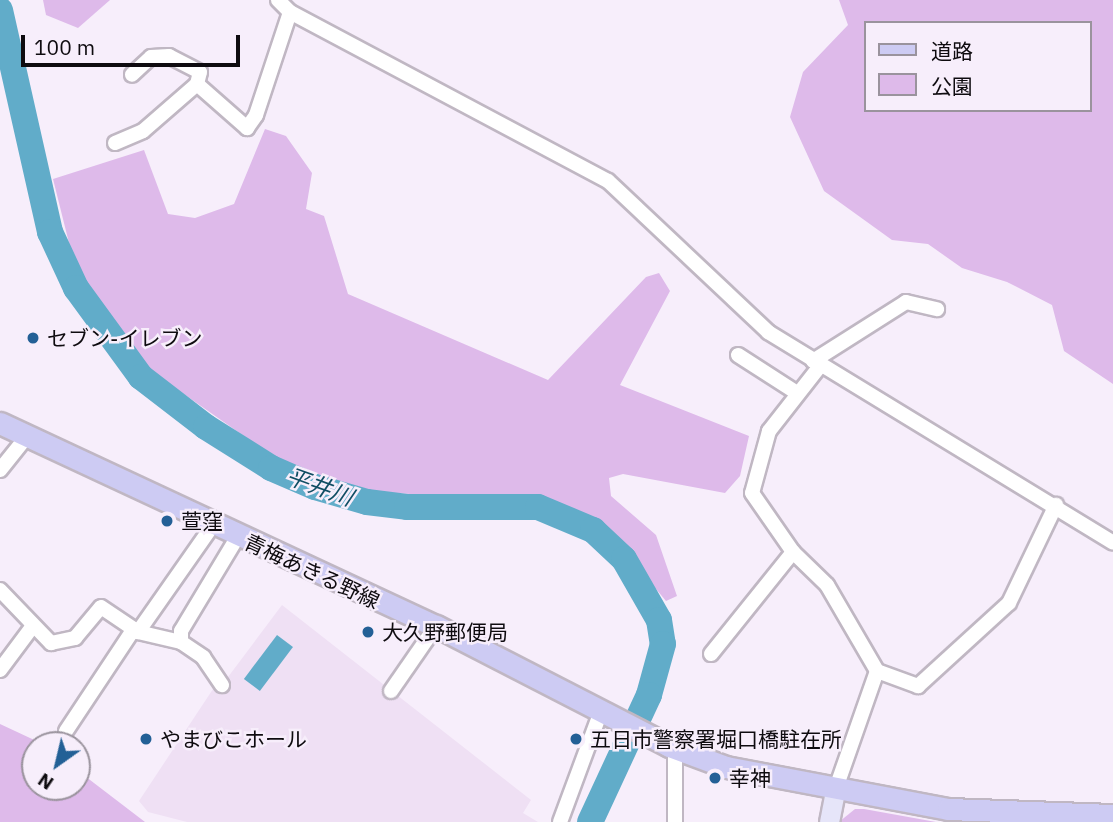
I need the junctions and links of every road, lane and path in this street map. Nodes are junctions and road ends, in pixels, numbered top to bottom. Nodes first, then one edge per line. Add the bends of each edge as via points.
1 (278, 0) edge
2 (290, 12) junction
3 (132, 75) dead end
4 (197, 84) junction
5 (115, 143) dead end
6 (937, 309) dead end
7 (738, 355) dead end
8 (817, 363) junction
9 (797, 393) junction
10 (0, 423) edge
11 (27, 435) junction
12 (0, 470) edge
13 (1056, 505) junction
14 (213, 525) junction
15 (238, 536) junction
16 (1113, 543) edge
17 (793, 552) junction
18 (0, 590) edge
19 (436, 626) junction
20 (32, 627) junction
21 (136, 631) junction
22 (181, 642) junction
23 (711, 654) dead end
24 (0, 670) edge
25 (877, 671) junction
26 (222, 685) dead end
27 (391, 691) dead end
28 (605, 713) junction
29 (65, 731) dead end
30 (672, 747) junction
31 (835, 791) junction
32 (1113, 815) edge
33 (1022, 819) edge
34 (560, 822) edge
35 (675, 822) edge
36 (830, 822) edge

1 - 2 street
2 - 4 street via 256,115 247,128
2 - 8 street via 608,181 768,332
3 - 4 street via 151,57 169,56 200,72
4 - 5 street via 142,131
6 - 8 street via 906,302
7 - 9 street
8 - 9 street
8 - 13 street
9 - 17 street via 768,431 752,492
10 - 11 main road, 青梅あきる野線
11 - 12 street
11 - 14 main road, 青梅あきる野線
13 - 16 street
13 - 25 street via 1009,603 918,686
14 - 15 main road, 青梅あきる野線
14 - 21 street
15 - 19 main road, 青梅あきる野線
15 - 22 street via 181,631
17 - 23 street
17 - 25 street via 827,585
18 - 20 street
19 - 27 street
19 - 28 main road, 青梅あきる野線
20 - 21 street via 51,643 75,638 101,607
20 - 24 street
21 - 22 street
21 - 29 street
22 - 26 street via 203,657
25 - 31 street
28 - 30 main road, 青梅あきる野線
28 - 34 street
30 - 31 main road, 青梅あきる野線 via 756,775
30 - 35 street
31 - 33 main road, 青梅あきる野線
31 - 36 main road
32 - 33 main road, 青梅あきる野線

